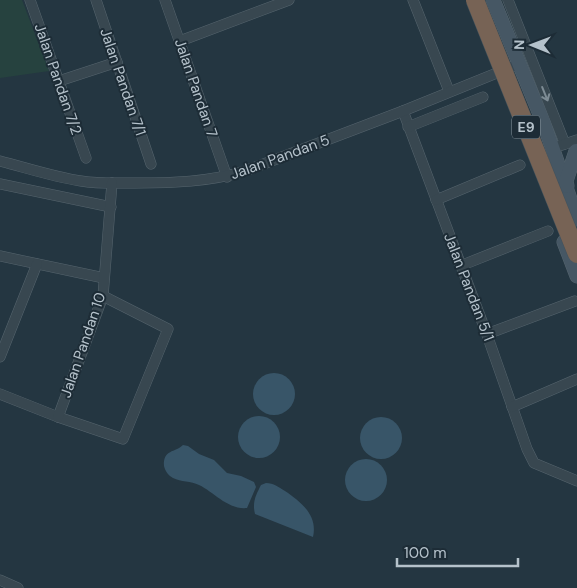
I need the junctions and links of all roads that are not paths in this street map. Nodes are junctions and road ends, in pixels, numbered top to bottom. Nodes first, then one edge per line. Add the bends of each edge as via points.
1 (30, 0) edge
2 (96, 0) edge
3 (165, 0) edge
4 (289, 0) edge
5 (413, 0) edge
6 (467, 0) edge
7 (475, 0) edge
8 (484, 0) edge
9 (493, 0) edge
10 (508, 0) edge
11 (276, 2) edge
12 (180, 41) junction
13 (117, 62) junction
14 (519, 64) junction
15 (498, 71) junction
16 (59, 82) junction
17 (449, 91) junction
18 (483, 97) dead end
19 (403, 111) junction
20 (408, 127) junction
21 (567, 149) edge
22 (86, 158) dead end
23 (0, 161) edge
24 (535, 161) junction
25 (151, 164) dead end
26 (520, 165) dead end
27 (227, 177) junction
28 (112, 183) junction
29 (0, 184) edge
30 (568, 193) junction
31 (436, 200) junction
32 (111, 207) junction
33 (577, 219) edge
34 (577, 226) edge
35 (548, 231) dead end
36 (577, 254) edge
37 (0, 256) edge
38 (36, 264) junction
39 (460, 266) junction
40 (577, 276) edge
41 (104, 278) junction
42 (103, 296) junction
43 (575, 301) dead end
44 (487, 334) junction
45 (0, 357) edge
46 (577, 379) edge
47 (0, 394) edge
48 (512, 406) junction
49 (58, 417) junction
50 (577, 481) edge
51 (0, 580) edge
52 (18, 588) edge

1 - 16 street, Jalan Pandan 7/2
2 - 13 street, Jalan Pandan 7/1
3 - 12 street, Jalan Pandan 7
4 - 11 street
5 - 17 street
6 - 15 main road
7 - 36 highway, E9, bridge
8 - 34 highway, E9
9 - 14 main road
10 -> 21 street
11 - 12 street
12 - 27 street, Jalan Pandan 7
13 - 16 street
13 - 25 street, Jalan Pandan 7/1
14 - 15 street, Jalan Pandan 5
14 - 21 main road
15 - 17 street, Jalan Pandan 5
15 - 24 main road
16 - 22 street, Jalan Pandan 7/2
17 - 19 street, Jalan Pandan 5
18 - 20 street
19 - 20 street, Jalan Pandan 5/1
19 - 27 street, Jalan Pandan 5
20 - 31 street, Jalan Pandan 5/1
21 - 24 street
21 - 30 main road
21 - 30 main road
23 - 28 street, Jalan Pandan 5 via 84,182
24 - 40 main road
26 - 31 street
27 - 28 street, Jalan Pandan 5 via 184,182
28 - 32 street, Jalan Pandan 10
29 - 32 street
30 - 33 main road
31 - 39 street, Jalan Pandan 5/1
32 - 41 street, Jalan Pandan 10
35 - 39 street
37 - 38 street
38 - 41 street
38 - 45 street
39 - 44 street, Jalan Pandan 5/1
41 - 42 street, Jalan Pandan 10
42 - 49 street, Jalan Pandan 10
42 - 49 street via 168,328 123,439
43 - 44 street
44 - 48 street, Jalan Pandan 5/1
46 - 48 street
47 - 49 street
48 - 50 street, Jalan Pandan 5/1 via 534,462
51 - 52 street

